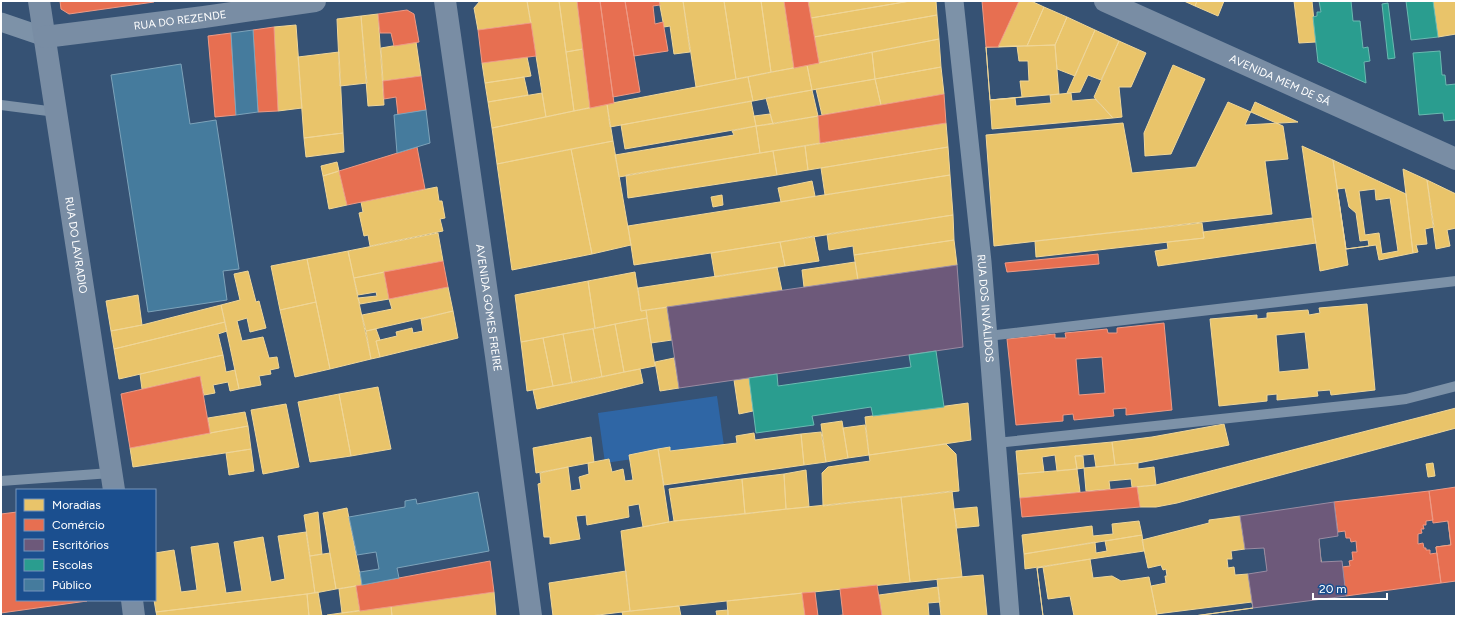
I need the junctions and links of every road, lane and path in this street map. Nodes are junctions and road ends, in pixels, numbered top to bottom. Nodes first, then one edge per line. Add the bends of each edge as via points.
1 (39, 1) edge
2 (315, 1) edge
3 (445, 1) edge
4 (954, 1) edge
5 (1105, 1) edge
6 (1, 22) edge
7 (45, 37) junction
8 (1, 105) edge
9 (56, 112) junction
10 (1456, 159) edge
11 (1456, 280) edge
12 (988, 336) junction
13 (1456, 386) edge
14 (996, 443) junction
15 (1, 481) edge
16 (112, 482) edge
17 (132, 601) edge
18 (134, 616) edge
19 (530, 616) edge
20 (1010, 616) edge

1 - 7 street, RUA DO LAVRADIO
2 - 7 street, RUA DO REZENDE
3 - 19 street, AVENIDA GOMES FREIRE via 495,348
4 - 12 street, RUA DOS INVÁLIDOS
5 - 10 street, AVENIDA MEM DE SÁ
6 - 7 street
7 - 9 street, RUA DO LAVRADIO
8 - 9 lane
9 - 16 street, RUA DO LAVRADIO
11 - 12 lane
12 - 14 street, RUA DOS INVÁLIDOS
13 - 14 lane via 1390,401
14 - 20 street, RUA DOS INVÁLIDOS
15 - 16 lane
17 - 18 street

